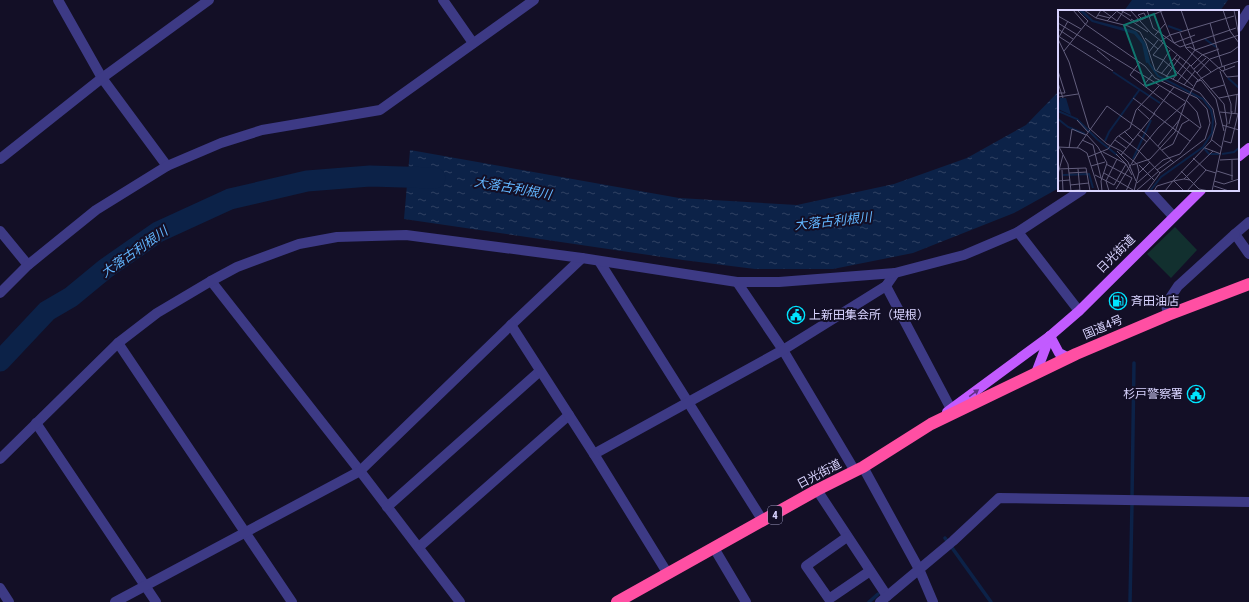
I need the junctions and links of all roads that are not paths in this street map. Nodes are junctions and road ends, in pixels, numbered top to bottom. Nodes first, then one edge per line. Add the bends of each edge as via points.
1 (58, 0) edge
2 (209, 0) edge
3 (443, 0) edge
4 (534, 0) edge
5 (1249, 10) edge
6 (1239, 25) edge
7 (473, 43) junction
8 (102, 78) junction
9 (1249, 148) edge
10 (1239, 156) edge
11 (0, 159) edge
12 (167, 166) junction
13 (1080, 191) edge
14 (1150, 191) edge
15 (1200, 191) edge
16 (1172, 216) junction
17 (1249, 222) edge
18 (0, 231) edge
19 (1018, 232) junction
20 (1235, 234) junction
21 (1249, 254) edge
22 (582, 258) junction
23 (599, 261) junction
24 (28, 265) junction
25 (895, 273) junction
26 (210, 281) junction
27 (737, 282) junction
28 (1249, 284) edge
29 (886, 286) junction
30 (0, 293) edge
31 (1079, 311) junction
32 (1168, 315) junction
33 (511, 325) junction
34 (1050, 336) junction
35 (118, 343) junction
36 (783, 350) junction
37 (1069, 358) junction
38 (540, 371) junction
39 (1036, 373) junction
40 (688, 403) junction
41 (952, 409) junction
42 (569, 415) junction
43 (36, 423) junction
44 (931, 424) junction
45 (594, 454) junction
46 (0, 459) edge
47 (859, 469) junction
48 (360, 471) junction
49 (817, 490) junction
50 (1249, 502) edge
51 (387, 507) junction
52 (763, 521) junction
53 (246, 532) junction
54 (847, 538) junction
55 (419, 547) junction
56 (714, 548) junction
57 (919, 569) junction
58 (870, 571) junction
59 (668, 574) junction
60 (145, 585) junction
61 (0, 588) edge
62 (883, 599) edge
63 (9, 602) edge
64 (114, 602) edge
65 (156, 602) edge
66 (292, 602) edge
67 (460, 602) edge
68 (617, 602) edge
69 (746, 602) edge
70 (933, 602) edge

1 - 8 street
2 - 8 street
3 - 7 street
4 - 7 street
5 - 6 street
7 - 12 street via 380,110 262,130 221,142
8 - 11 street
8 - 12 street
9 - 10 main road
12 - 24 street via 96,210
13 - 19 street
14 - 16 street
15 - 16 main road, 日光街道
16 - 31 main road, 日光街道
17 - 20 street
18 - 24 street
19 - 25 street via 964,254
19 - 31 street
20 - 21 street
20 - 32 street via 1178,286 1166,304
22 - 23 street
22 - 26 street via 406,234 337,237 298,244 237,267
22 - 33 street
23 - 27 street
23 - 40 street
24 - 30 street
25 - 27 street via 779,282
25 - 29 street
26 - 35 street via 157,314
26 - 48 street
27 - 36 street
28 - 32 highway, 国道4号 / 4
29 - 36 street
29 - 41 street
31 - 34 main road, 日光街道
32 - 37 highway, 国道4号 / 4
33 - 38 street
33 - 48 street
34 - 37 main road via 1059,353
34 - 39 main road
41 -> 34 main road, 日光街道
35 - 43 street
35 - 53 street
36 - 40 street
36 - 47 street
37 - 39 highway, 国道4号 / 4
38 - 42 street
38 - 51 street
39 - 44 highway, 日光街道 / 4
40 - 45 street
40 - 52 street
41 - 44 main road, 日光街道
42 - 45 street
42 - 55 street
43 - 46 street
43 - 60 street
44 - 47 highway, 日光街道 / 4
45 - 59 street
47 - 49 highway, 日光街道 / 4
47 - 57 street
48 - 51 street
48 - 53 street
49 - 52 highway, 日光街道 / 4
49 - 54 street
50 - 57 street via 999,498
51 - 55 street
52 - 56 highway, 日光街道 / 4
53 - 60 street
53 - 66 street
54 - 58 street
54 - 58 street via 806,566 828,599
55 - 67 street
56 - 59 highway, 日光街道 / 4
56 - 69 street
57 - 62 street
57 - 70 street
58 - 62 street
59 - 68 highway, 日光街道 / 4
60 - 64 street
60 - 65 street
61 - 63 street

